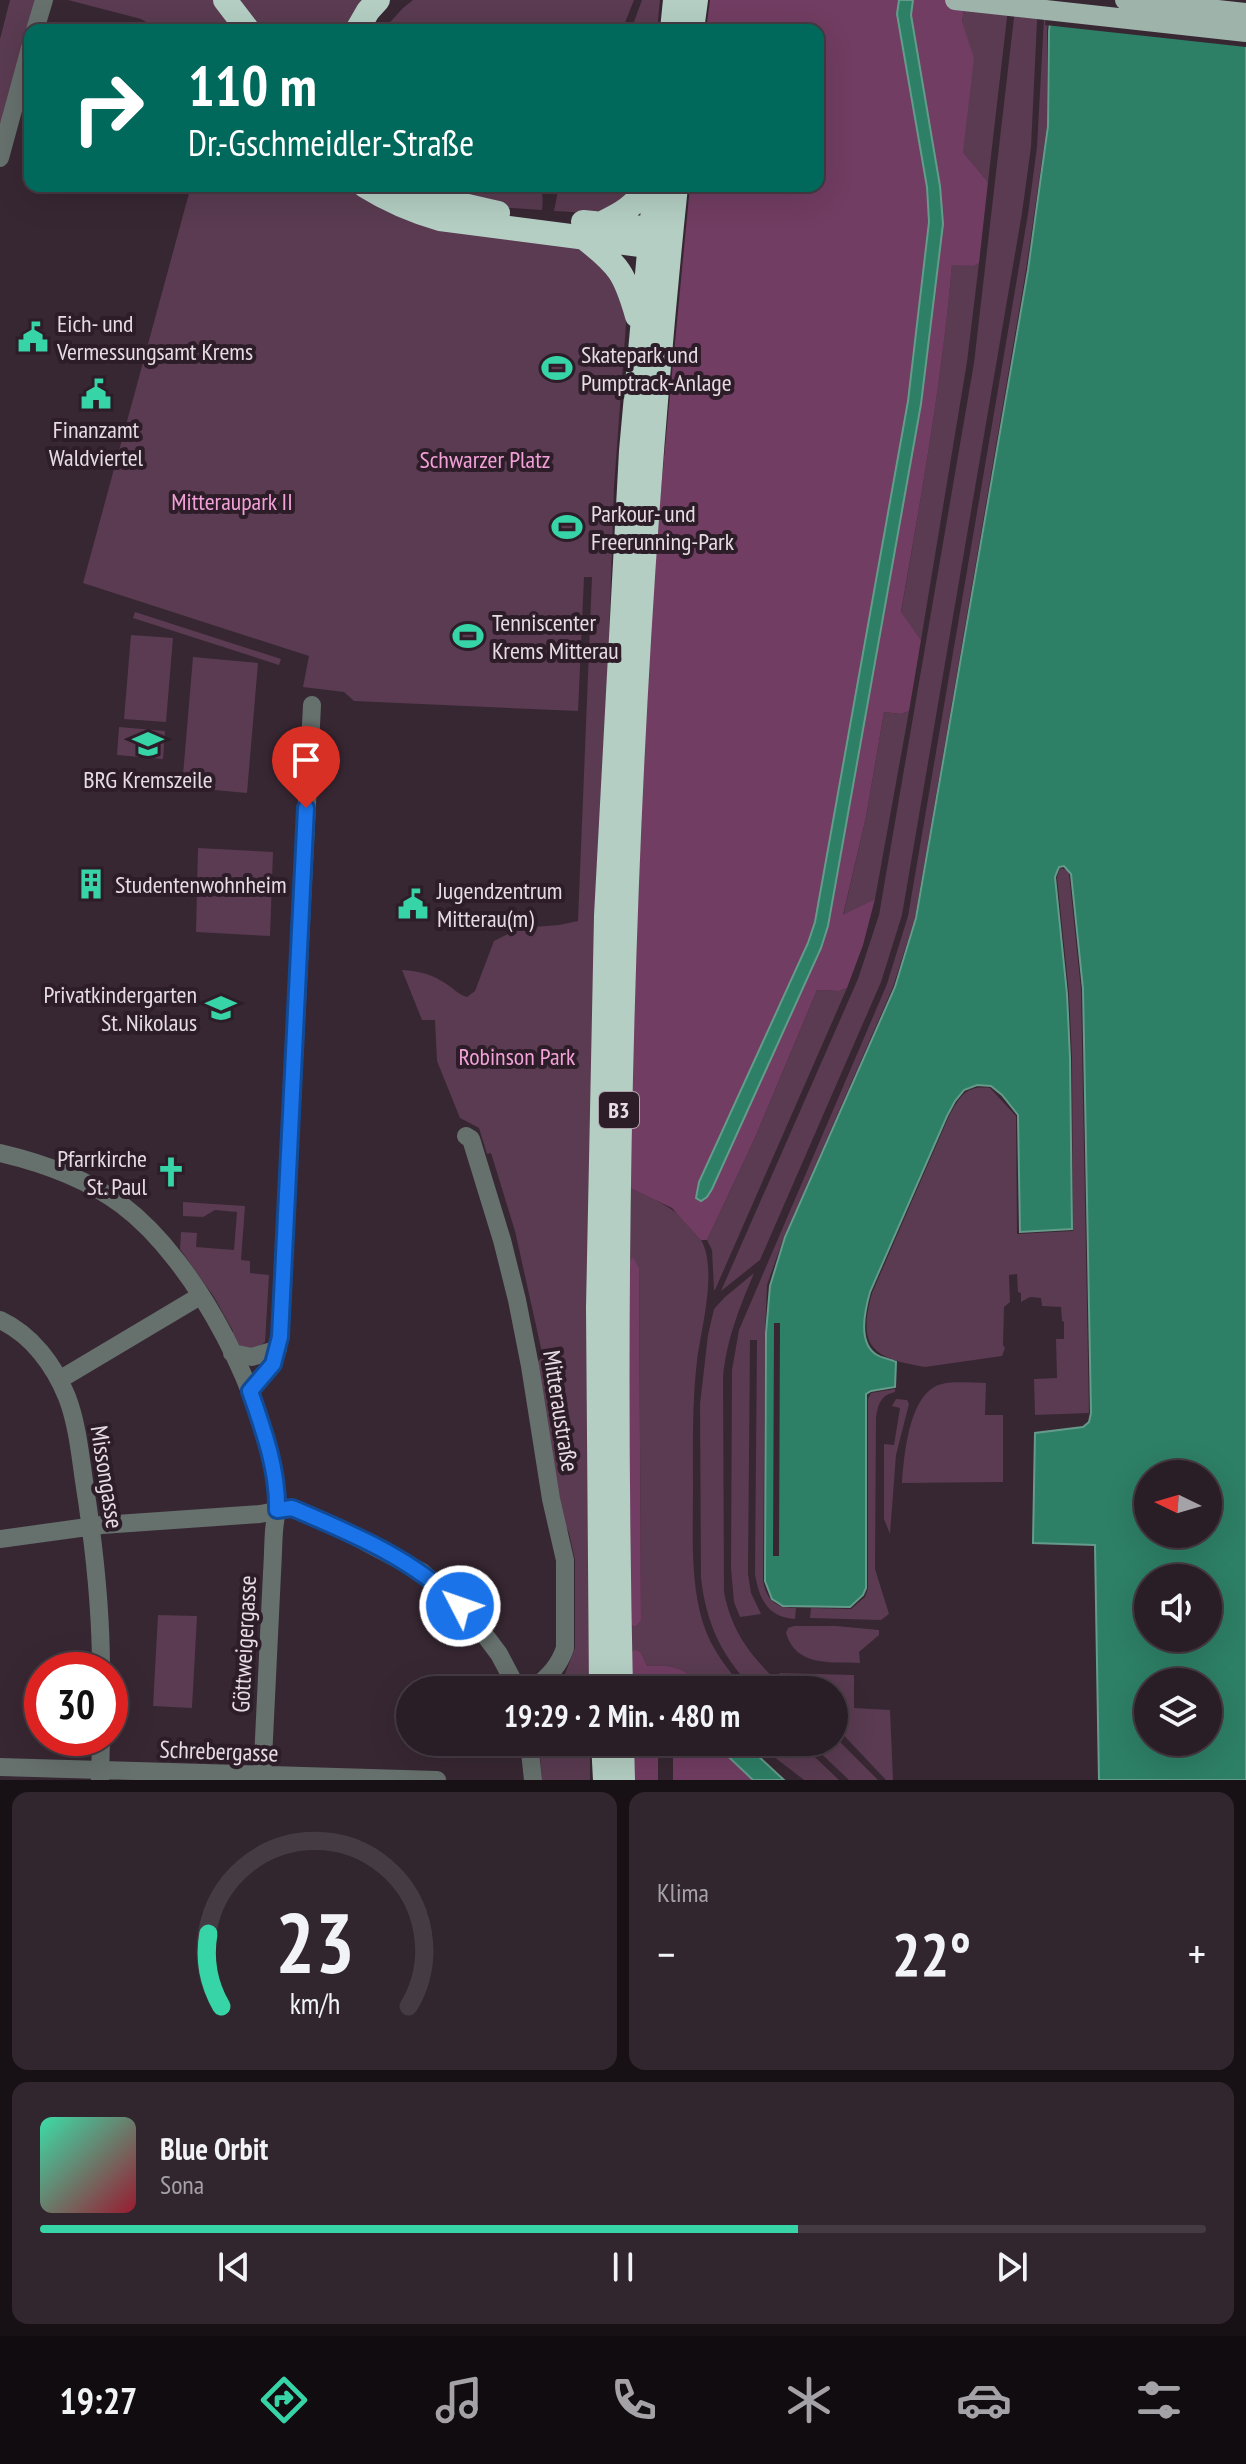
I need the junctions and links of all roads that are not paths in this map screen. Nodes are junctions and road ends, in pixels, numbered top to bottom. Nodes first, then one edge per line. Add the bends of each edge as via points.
1 (44, 0) edge
2 (225, 0) edge
3 (378, 0) edge
4 (955, 0) edge
5 (1125, 0) edge
6 (1246, 13) edge
7 (37, 24) edge
8 (243, 24) edge
9 (360, 24) edge
10 (1246, 32) edge
11 (24, 70) edge
12 (0, 158) edge
13 (376, 192) edge
14 (427, 192) edge
15 (642, 192) edge
16 (656, 192) edge
17 (674, 192) edge
18 (593, 231) junction
19 (660, 239) junction
20 (641, 328) junction
21 (312, 705) dead end
22 (466, 1136) dead end
23 (0, 1153) edge
24 (200, 1296) junction
25 (0, 1320) edge
26 (278, 1349) junction
27 (232, 1353) junction
28 (59, 1380) junction
29 (250, 1391) junction
30 (277, 1510) junction
31 (91, 1527) junction
32 (0, 1539) edge
33 (101, 1652) edge
34 (511, 1676) edge
35 (548, 1676) edge
36 (601, 1676) edge
37 (621, 1676) edge
38 (101, 1756) edge
39 (530, 1756) edge
40 (601, 1756) edge
41 (603, 1756) edge
42 (622, 1756) edge
43 (0, 1767) edge
44 (100, 1776) edge
45 (262, 1778) edge
46 (395, 1780) edge
47 (437, 1780) edge
48 (533, 1780) edge
49 (599, 1780) edge
50 (605, 1780) edge
51 (623, 1780) edge

1 - 7 street
2 - 8 highway
3 - 9 highway
4 - 10 main road
5 - 6 main road
11 - 12 street
13 - 18 highway via 440,219
14 - 18 highway via 474,209
15 - 18 highway via 628,210
16 - 19 highway, B3
17 - 19 highway, B3
18 - 19 highway
18 - 20 highway via 630,290
19 - 20 highway, B3
19 - 37 highway, B3 via 625,906 617,1266
20 - 36 highway, B3 via 623,568 606,931 598,1277
21 - 26 street
22 - 35 street, Mitteraustraße via 517,1300 565,1560 565,1648
23 - 24 street, Göttweigergasse via 69,1174 120,1204 155,1236
24 - 27 street, Göttweigergasse
24 - 28 street
25 - 28 street, Missongasse via 36,1346
26 - 27 street via 252,1357
26 - 29 street via 273,1364
27 - 29 street, Göttweigergasse
28 - 31 street, Missongasse via 73,1419
29 - 30 street, Göttweigergasse via 272,1466
30 - 31 street
30 - 34 street via 292,1508 324,1521 422,1572 478,1626
30 - 45 street, Göttweigergasse
31 - 32 street
31 - 33 street, Missongasse
38 - 44 street
39 - 48 street
40 - 49 highway
41 - 50 highway
42 - 51 highway
43 - 44 street, Schrebergasse
44 - 45 street, Schrebergasse
45 - 46 street, Schrebergasse
46 - 47 street, Schrebergasse

